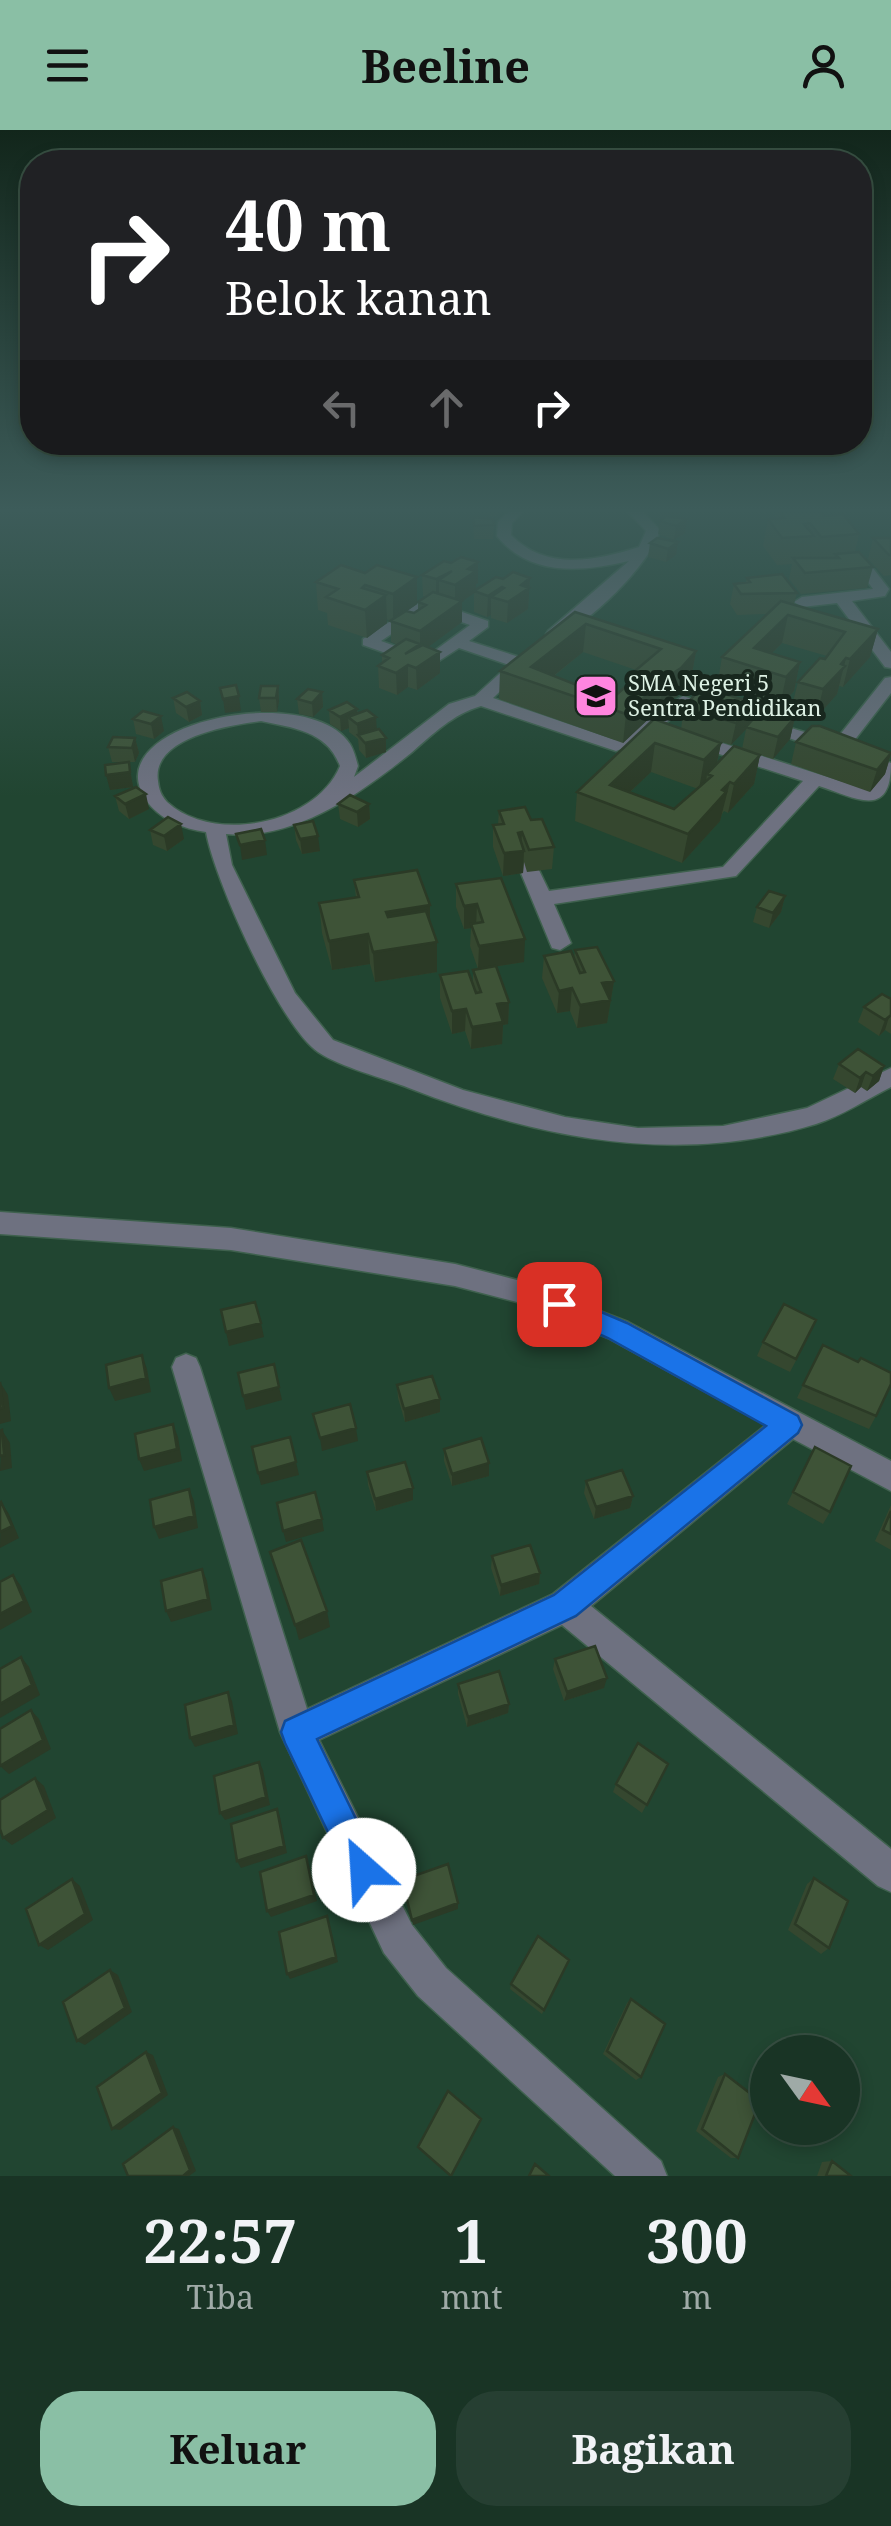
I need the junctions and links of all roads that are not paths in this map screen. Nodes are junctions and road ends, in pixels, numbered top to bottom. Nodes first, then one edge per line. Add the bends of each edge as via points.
1 (420, 606) edge
2 (431, 606) edge
3 (587, 606) edge
4 (848, 606) edge
5 (457, 642) junction
6 (891, 663) edge
7 (521, 664) junction
8 (891, 682) edge
9 (481, 700) junction
10 (650, 726) junction
11 (806, 739) junction
12 (840, 748) junction
13 (780, 767) junction
14 (815, 779) junction
15 (338, 795) junction
16 (215, 828) junction
17 (528, 866) edge
18 (542, 899) junction
19 (560, 943) dead end
20 (891, 1077) edge
21 (0, 1224) edge
22 (186, 1367) dead end
23 (788, 1425) junction
24 (891, 1477) edge
25 (565, 1606) junction
26 (296, 1732) junction
27 (891, 1873) edge
28 (646, 2176) edge

1 - 5 street via 369,642 428,663
2 - 5 street via 482,624
3 - 7 street
4 - 6 street
5 - 7 street
7 - 9 street
8 - 12 street
9 - 10 street via 608,746 624,744
9 - 15 street via 455,708
10 - 11 street via 684,701
10 - 13 street
11 - 12 street
11 - 13 street
12 - 14 street via 891,775 868,796
13 - 14 street
14 - 18 street via 729,872
15 - 16 street via 285,824
15 - 16 street via 349,776 349,758 318,727 261,716 201,726 158,754 148,772 150,791 185,821
16 - 20 street via 222,865 286,997 325,1046 457,1098 638,1137 722,1136 813,1116
17 - 18 street
18 - 19 street
21 - 23 street via 231,1238 507,1288 618,1330
22 - 26 street
23 - 24 street
23 - 25 street
25 - 26 street
25 - 27 street
26 - 28 street via 413,1961

